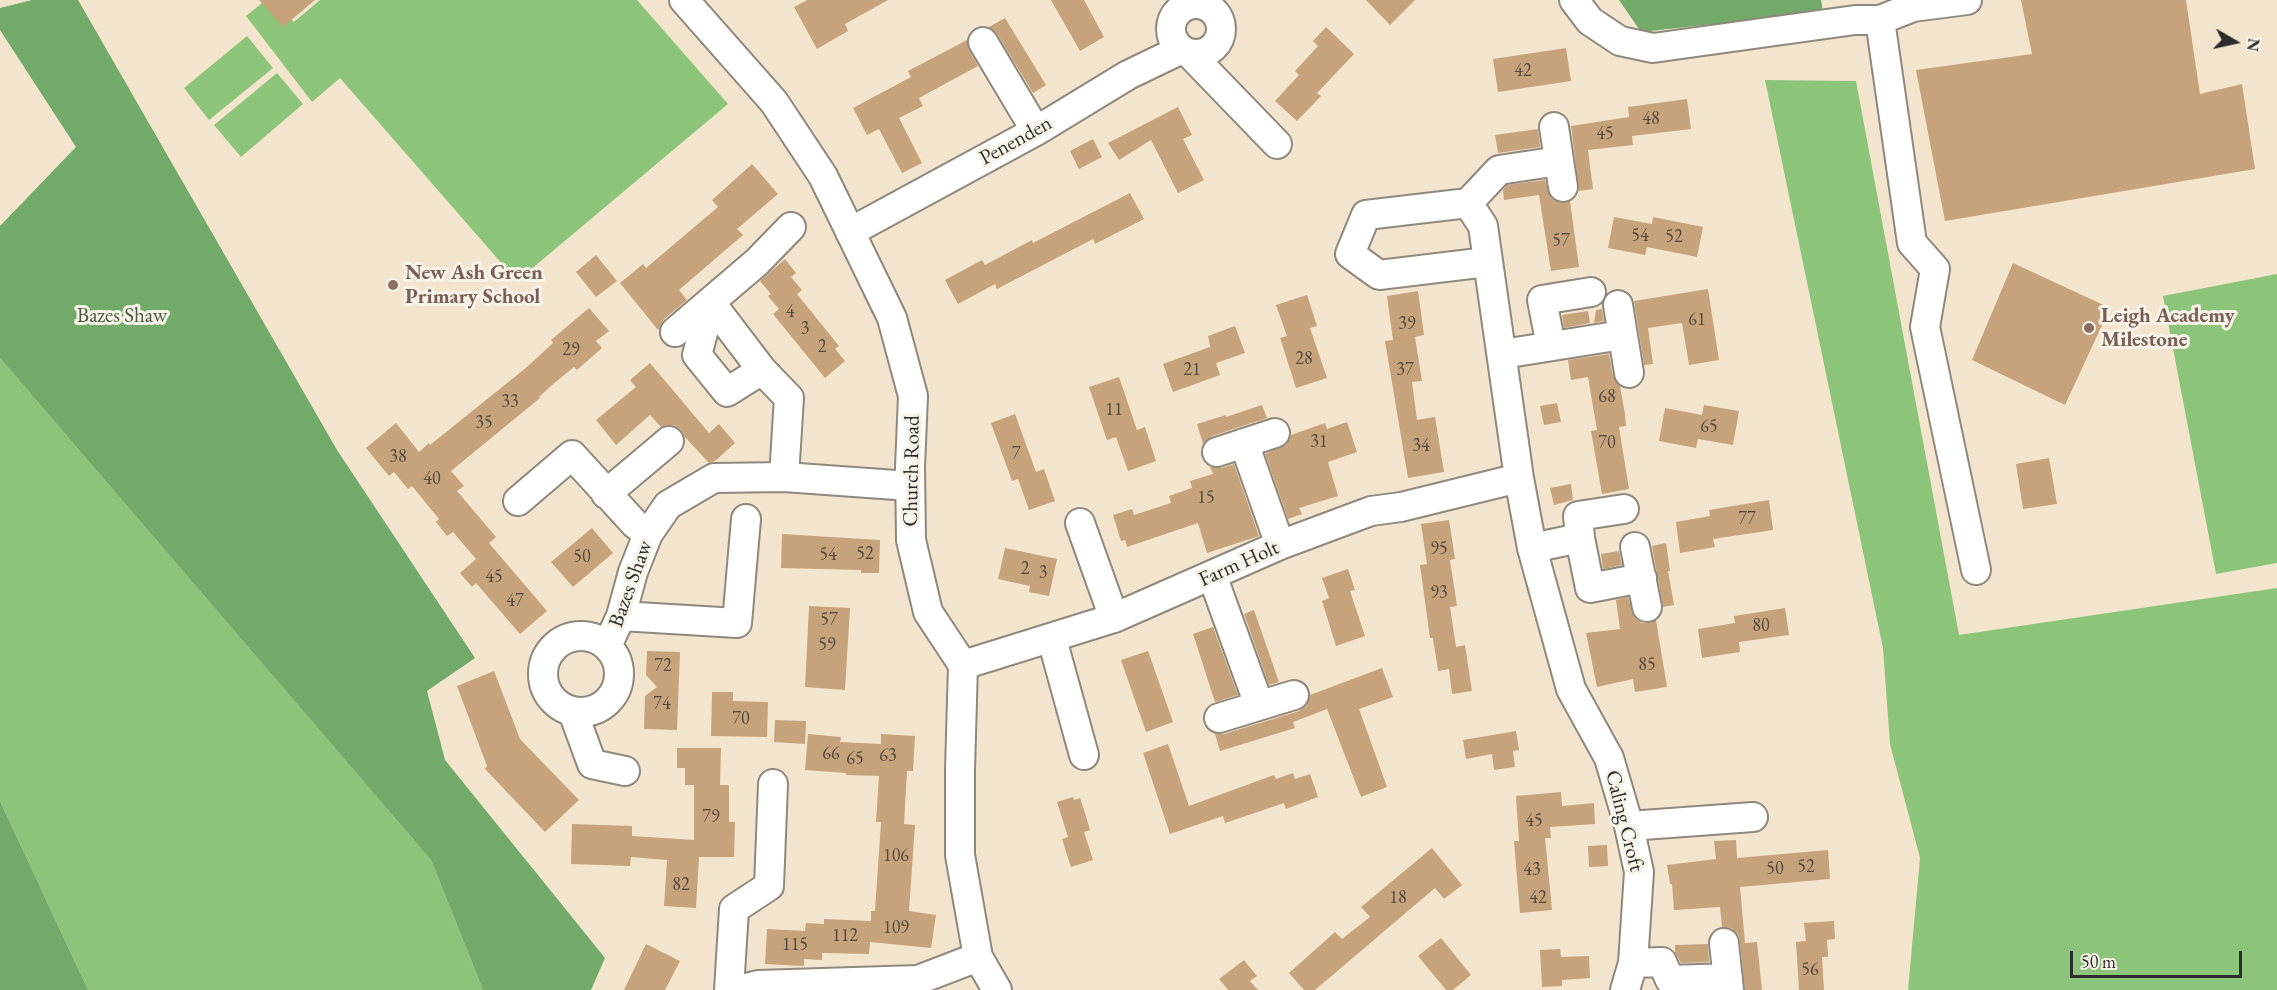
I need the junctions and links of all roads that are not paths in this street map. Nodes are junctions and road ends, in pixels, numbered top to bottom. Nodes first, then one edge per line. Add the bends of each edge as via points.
1 (684, 0) edge
2 (1574, 0) edge
3 (1967, 0) edge
4 (1211, 4) edge
5 (1867, 20) junction
6 (983, 42) dead end
7 (1185, 52) junction
8 (1554, 127) dead end
9 (1036, 131) junction
10 (1277, 144) dead end
11 (1468, 203) junction
12 (791, 227) dead end
13 (850, 232) junction
14 (1487, 262) junction
15 (1591, 292) dead end
16 (711, 303) junction
17 (1618, 305) dead end
18 (675, 332) dead end
19 (1622, 335) junction
20 (1551, 346) junction
21 (1503, 354) junction
22 (762, 370) junction
23 (1629, 374) dead end
24 (1275, 433) dead end
25 (669, 441) dead end
26 (1245, 442) junction
27 (1217, 452) dead end
28 (784, 477) junction
29 (1519, 478) junction
30 (910, 486) junction
31 (606, 494) junction
32 (518, 501) dead end
33 (1624, 509) dead end
34 (747, 519) dead end
35 (1080, 523) dead end
36 (648, 534) junction
37 (1580, 538) junction
38 (1280, 545) junction
39 (1635, 547) dead end
40 (1532, 548) junction
41 (1976, 570) dead end
42 (1212, 575) junction
43 (1642, 578) junction
44 (1647, 607) dead end
45 (621, 616) junction
46 (1114, 618) junction
47 (1052, 639) junction
48 (607, 646) junction
49 (963, 665) junction
50 (1294, 695) dead end
51 (1259, 705) junction
52 (573, 712) junction
53 (1219, 718) dead end
54 (1084, 755) dead end
55 (625, 771) dead end
56 (773, 784) dead end
57 (1753, 817) dead end
58 (1629, 826) junction
59 (1724, 943) dead end
60 (978, 957) junction
61 (1633, 963) junction
62 (1728, 984) edge
63 (871, 986) edge
64 (729, 990) edge
65 (738, 990) edge
66 (997, 990) edge
67 (1625, 990) edge

1 - 13 street, Church Road via 774,102 823,176
2 - 5 street via 1590,21 1620,41 1653,48
3 - 5 street via 1913,7
4 - 7 street via 1187,5 1174,16 1171,35
5 - 41 street via 1912,243 1935,269 1925,327
6 - 9 street
7 - 9 street, Penenden via 1128,75
7 - 10 street
8 - 11 street via 1561,174 1500,170
9 - 13 street, Penenden
11 - 14 street via 1483,226
11 - 14 street via 1366,215 1350,254 1379,275
12 - 16 street
13 - 30 street, Church Road via 892,318 914,396
14 - 21 street
15 - 20 street via 1542,300
16 - 18 street
16 - 22 street
16 - 22 street via 697,355 727,392
17 - 19 street
19 - 20 street
19 - 23 street
20 - 21 street
21 - 29 street
22 - 28 street via 789,398
24 - 26 street
25 - 31 street
26 - 27 street
26 - 38 street
28 - 30 street, Bazes Shaw
28 - 36 street, Bazes Shaw via 714,478 668,505
29 - 38 street, Farm Holt via 1371,511
29 - 40 street
30 - 49 street, Church Road via 911,540 928,612
31 - 32 street via 572,455
31 - 36 street
33 - 37 street via 1578,516
34 - 45 street via 737,623
35 - 46 street
36 - 45 street, Bazes Shaw
37 - 40 street
37 - 43 street via 1590,588
38 - 42 street, Farm Holt
39 - 43 street
40 - 58 street, Caling Croft via 1571,689 1609,758
42 - 46 street, Farm Holt
42 - 51 street
43 - 44 street
45 - 48 street, Bazes Shaw
46 - 47 street, Farm Holt
47 - 49 street, Farm Holt
47 - 54 street
48 - 52 street, Bazes Shaw via 619,671 612,698 590,712
48 - 52 street, Bazes Shaw via 583,636 560,643 550,653 543,676 546,689 561,707
49 - 60 street via 960,855
50 - 51 street
51 - 53 street
52 - 55 street via 592,764
56 - 64 street via 769,886 734,909
57 - 58 street
58 - 61 street, Caling Croft via 1639,872
59 - 62 street
60 - 63 street via 918,980
60 - 66 street
61 - 62 street via 1662,962 1670,980
61 - 67 street, Caling Croft
63 - 65 street via 758,985

